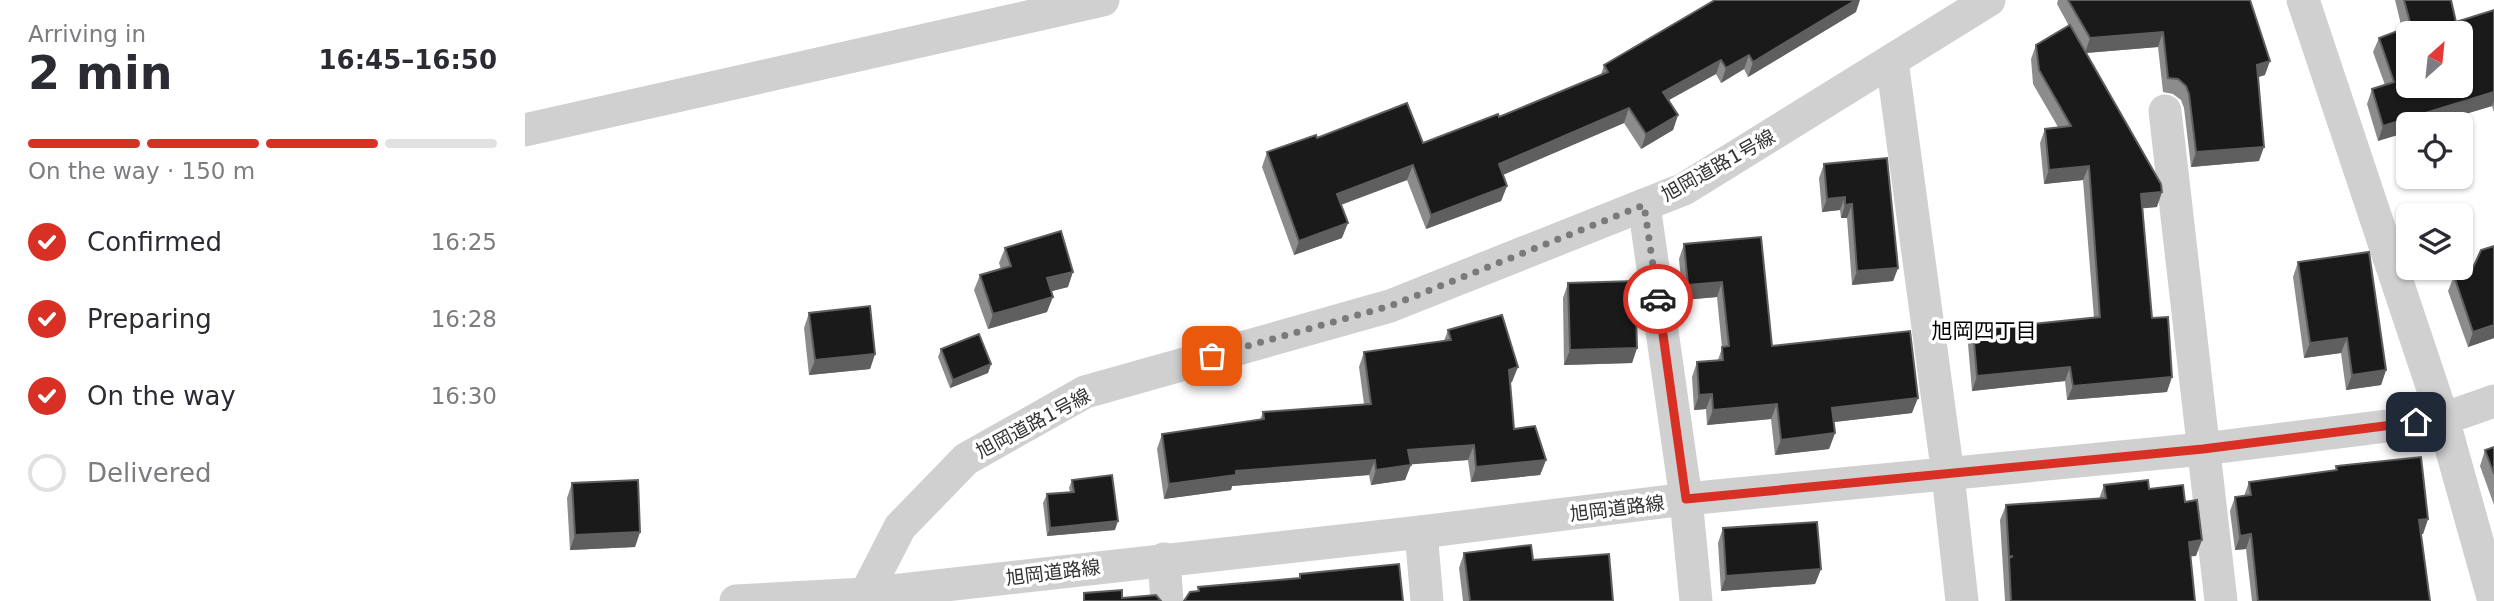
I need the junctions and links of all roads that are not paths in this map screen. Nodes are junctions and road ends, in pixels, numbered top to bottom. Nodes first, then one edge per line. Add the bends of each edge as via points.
1 (1103, 0) edge
2 (1989, 0) edge
3 (2303, 0) edge
4 (1892, 61) junction
5 (2165, 111) dead end
6 (525, 131) edge
7 (1644, 205) junction
8 (2494, 401) edge
9 (2443, 419) junction
10 (2203, 449) junction
11 (1948, 475) junction
12 (1686, 499) junction
13 (1421, 532) junction
14 (1164, 559) junction
15 (864, 597) edge
16 (736, 601) edge
17 (1167, 601) edge
18 (1427, 601) edge
19 (1696, 601) edge
20 (1962, 601) edge
21 (2221, 601) edge
22 (2494, 601) edge

1 - 6 street
2 - 4 street, 旭岡道路1号線
3 - 9 street
4 - 7 street, 旭岡道路1号線 via 1683,189
4 - 11 street
5 - 10 street
7 - 12 street
7 - 15 street, 旭岡道路1号線 via 1390,306 1085,392 966,459 900,527
8 - 9 street, 旭岡道路線
9 - 10 street, 旭岡道路線
9 - 22 street
10 - 11 street, 旭岡道路線
10 - 21 street
11 - 12 street, 旭岡道路線
11 - 20 street
12 - 13 street, 旭岡道路線
12 - 19 street
13 - 14 street, 旭岡道路線
13 - 18 street
14 - 15 street, 旭岡道路線
14 - 17 street
15 - 16 street, 旭岡道路線

